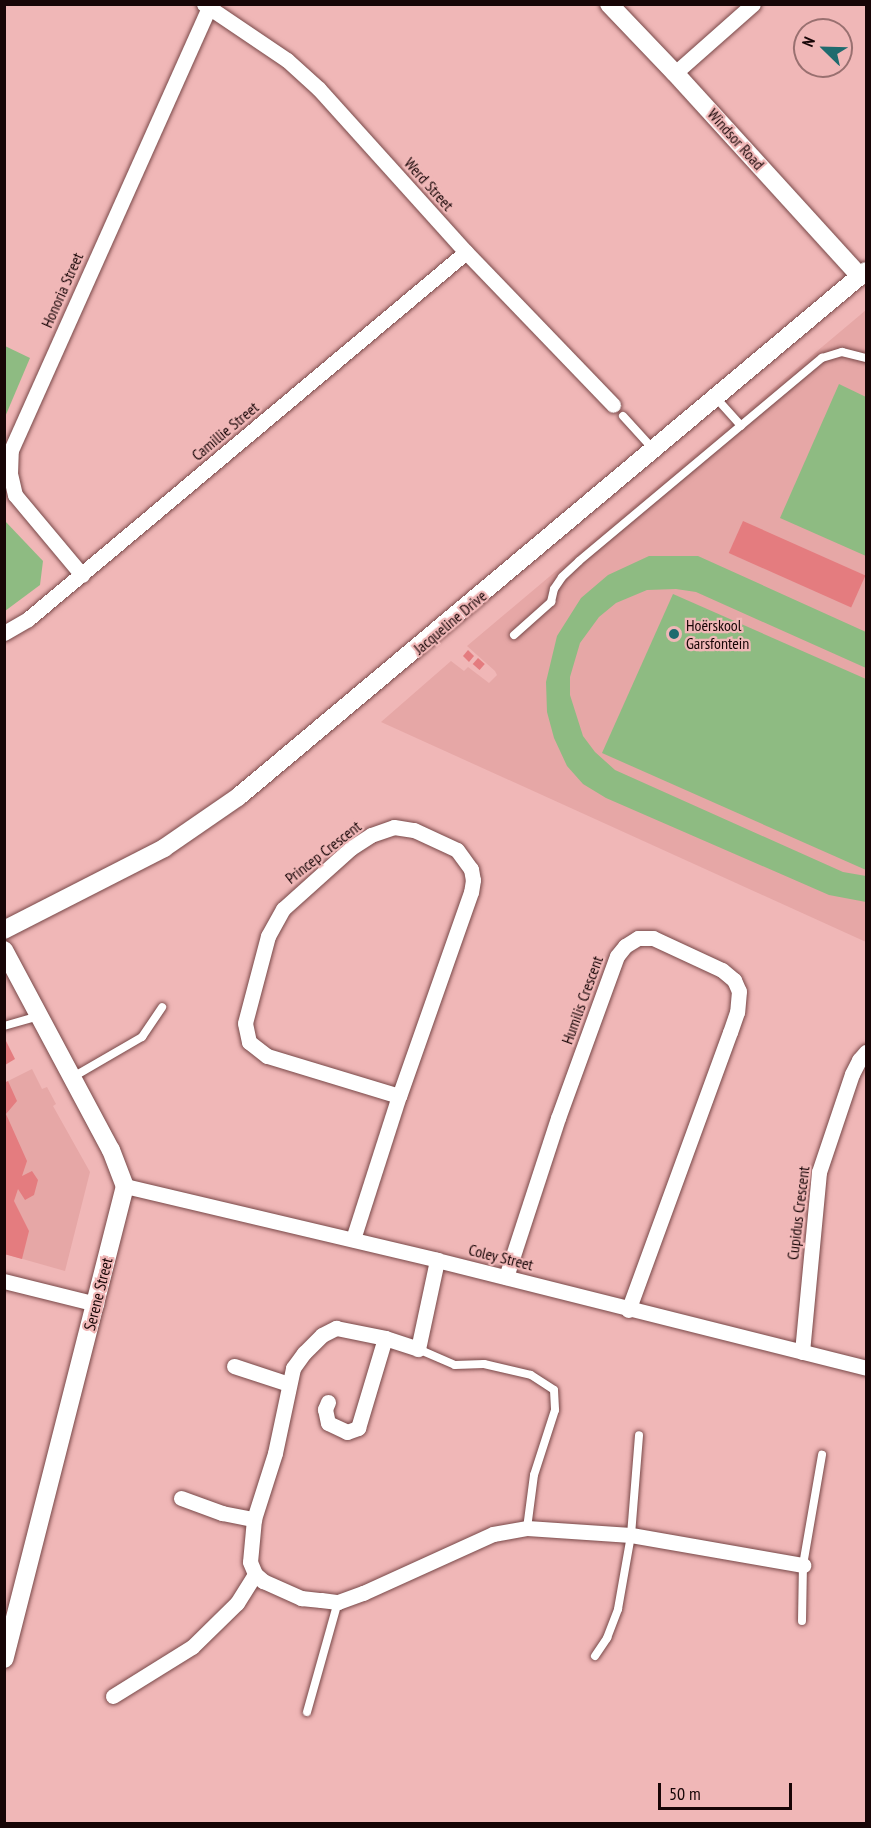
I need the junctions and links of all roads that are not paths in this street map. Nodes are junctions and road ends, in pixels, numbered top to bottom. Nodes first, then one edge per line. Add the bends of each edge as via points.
1 (609, 4) edge
2 (753, 4) edge
3 (206, 6) edge
4 (675, 73) junction
5 (466, 252) junction
6 (863, 274) edge
7 (867, 358) edge
8 (717, 399) junction
9 (618, 410) joint
10 (741, 426) junction
11 (654, 450) junction
12 (81, 575) junction
13 (4, 633) edge
14 (514, 635) dead end
15 (4, 930) edge
16 (4, 951) edge
17 (162, 1007) dead end
18 (39, 1016) junction
19 (4, 1026) edge
20 (867, 1052) edge
21 (72, 1078) junction
22 (399, 1096) junction
23 (125, 1186) junction
24 (353, 1239) junction
25 (437, 1260) junction
26 (506, 1277) junction
27 (4, 1281) edge
28 (96, 1304) junction
29 (628, 1310) junction
30 (385, 1338) junction
31 (418, 1349) junction
32 (802, 1352) junction
33 (234, 1366) dead end
34 (867, 1368) edge
35 (289, 1384) junction
36 (328, 1402) dead end
37 (639, 1435) dead end
38 (822, 1455) dead end
39 (181, 1498) dead end
40 (254, 1519) junction
41 (527, 1528) junction
42 (631, 1535) junction
43 (803, 1565) junction
44 (255, 1574) junction
45 (338, 1602) junction
46 (802, 1621) dead end
47 (595, 1656) dead end
48 (4, 1659) edge
49 (113, 1696) dead end
50 (307, 1712) dead end

1 - 4 street, Windsor Road
2 - 4 street
3 - 5 street, Werd Street via 304,75
3 - 12 street, Honoria Street via 11,450 10,474 15,495
4 - 6 street, Windsor Road
5 - 9 street, Werd Street
5 - 12 street, Camillie Street
6 - 8 street, Jacqueline Drive
7 - 10 lane via 842,352 822,357
8 - 10 lane
8 - 11 street, Jacqueline Drive
9 - 11 lane
10 - 14 lane via 562,577 551,602
11 - 15 street, Jacqueline Drive via 238,797 164,848
12 - 13 street, Camillie Street via 28,619
16 - 18 street
17 - 21 lane via 142,1037
18 - 19 lane
18 - 21 street
20 - 32 street, Cupidus Crescent via 852,1074 819,1172
21 - 23 street via 111,1150
22 - 22 street, Princep Crescent via 473,880 471,869 457,850 414,831 394,827 351,848 283,909 268,936 245,1023 249,1042 267,1056
22 - 24 street, Princep Crescent
23 - 24 street, Coley Street
23 - 28 street, Serene Street
24 - 25 street, Coley Street
25 - 26 street, Coley Street
25 - 31 street
26 - 29 street, Coley Street
26 - 29 street, Humilis Crescent via 617,956 638,938 653,938 722,970 734,980 739,991 737,1012
27 - 28 street
28 - 48 street, Serene Street
29 - 32 street, Coley Street
30 - 31 street
30 - 35 street via 336,1328 312,1343 294,1368
30 - 36 street via 358,1428 347,1432 328,1423
31 - 41 lane via 455,1365 484,1364 522,1372 554,1390 555,1410 534,1475
32 - 34 street, Coley Street
33 - 35 street
35 - 40 street via 275,1453
37 - 42 lane
38 - 43 lane
39 - 40 street via 222,1513
40 - 44 street via 250,1562
41 - 42 street
41 - 45 street via 493,1534
42 - 43 street
42 - 47 lane via 618,1609
43 - 46 lane
44 - 45 street via 301,1598
44 - 49 street via 237,1603 192,1647
45 - 50 lane

